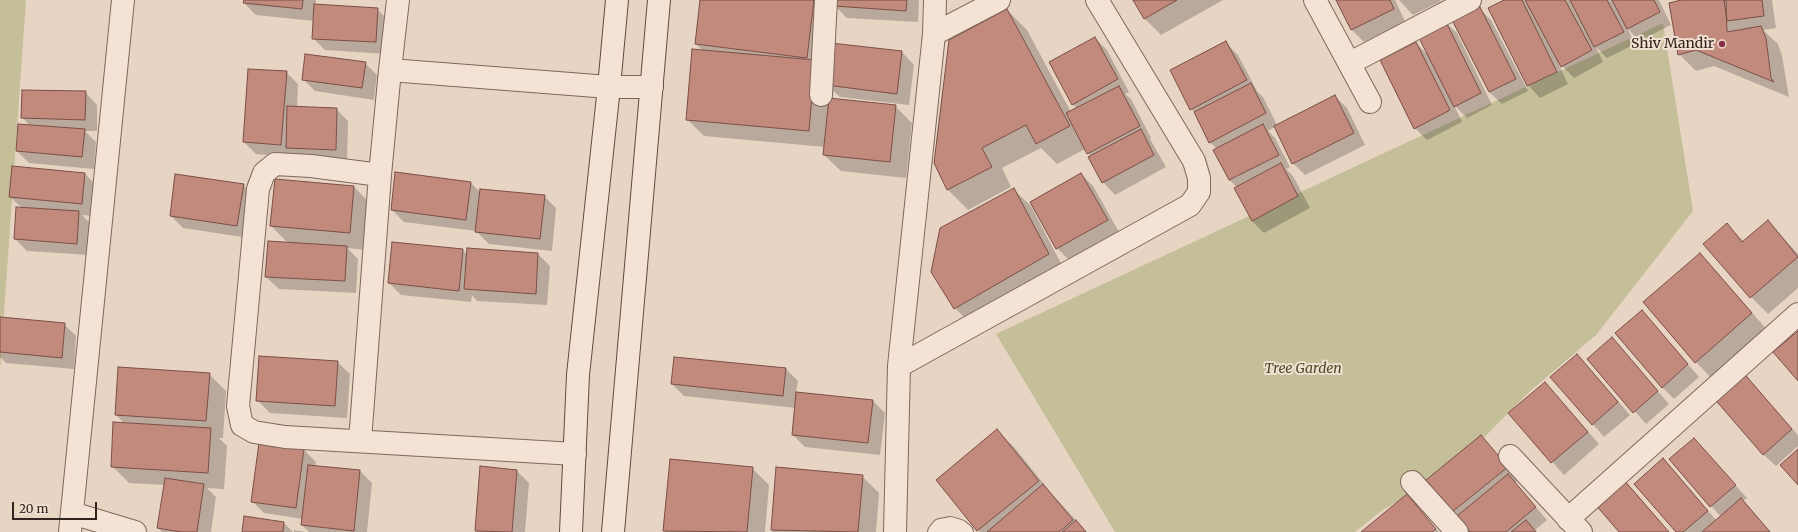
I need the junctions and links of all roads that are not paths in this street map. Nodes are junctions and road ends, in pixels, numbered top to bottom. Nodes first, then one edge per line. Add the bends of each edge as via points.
1 (124, 0) edge
2 (398, 0) edge
3 (617, 0) edge
4 (659, 0) edge
5 (826, 0) edge
6 (935, 0) edge
7 (999, 0) edge
8 (1098, 0) edge
9 (1315, 0) edge
10 (1470, 0) edge
11 (934, 34) junction
12 (1350, 63) junction
13 (390, 70) junction
14 (609, 87) junction
15 (652, 87) junction
16 (821, 95) dead end
17 (1370, 102) dead end
18 (380, 175) junction
19 (1798, 314) edge
20 (899, 366) junction
21 (360, 441) junction
22 (575, 454) junction
23 (1510, 456) dead end
24 (1412, 482) dead end
25 (71, 523) edge
26 (1575, 525) edge
27 (135, 532) edge
28 (571, 532) edge
29 (613, 532) edge
30 (895, 532) edge
31 (936, 532) edge
32 (965, 532) edge
33 (1458, 532) edge

1 - 25 street
2 - 13 street
3 - 14 street
4 - 15 street
5 - 16 street
6 - 11 street
7 - 11 street
8 - 20 street via 1194,161 1199,178 1199,192 1190,205
9 - 12 street
10 - 12 street
11 - 20 street
12 - 17 street
13 - 14 street
13 - 18 street
14 - 15 street
14 - 22 street via 578,375
15 - 29 street
18 - 21 street
18 - 21 street via 275,164 264,172 258,189 238,406 242,425 254,432 285,437
19 - 26 street
20 - 30 street
21 - 22 street
22 - 28 street
23 - 26 street
24 - 33 street
25 - 27 street
31 - 32 lane via 940,527 950,525

